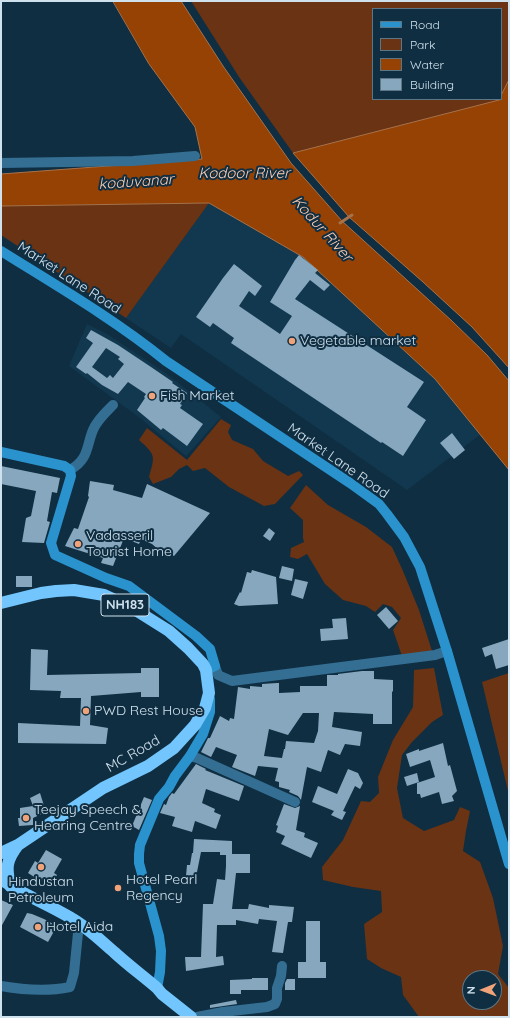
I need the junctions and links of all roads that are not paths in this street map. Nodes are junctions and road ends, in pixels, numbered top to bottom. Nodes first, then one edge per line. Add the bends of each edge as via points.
1 (195, 156) dead end
2 (1, 163) edge
3 (1, 251) edge
4 (113, 405) dead end
5 (1, 452) edge
6 (70, 470) junction
7 (1, 603) edge
8 (447, 651) junction
9 (210, 668) junction
10 (210, 692) junction
11 (190, 756) junction
12 (295, 802) dead end
13 (18, 845) junction
14 (1, 853) edge
15 (509, 864) edge
16 (6, 883) edge
17 (79, 923) junction
18 (282, 966) dead end
19 (1, 986) edge
20 (157, 988) junction
21 (191, 1016) edge

1 - 2 street via 133,161
3 - 8 main road, Market Lane Road via 84,302 166,361 378,504 402,533 420,567
4 - 6 street via 94,429 85,456
5 - 6 main road via 64,466
6 - 9 main road via 71,476 51,543 55,555 129,586 210,649
7 - 9 highway, MC Road / NH183 via 56,591 74,590 104,595 134,609 169,631
8 - 9 street via 435,655 232,681
8 - 15 main road, Market Lane Road
9 - 10 highway, MC Road / NH183
10 - 11 main road via 210,712 203,734
10 - 13 highway, MC Road / NH183 via 196,724 174,748 148,766 103,788
11 - 12 street
11 - 20 main road via 159,798 140,845 139,863 161,951
13 - 14 highway, MC Road
13 - 16 highway, NH183 via 10,855
16 - 17 highway, NH183
17 - 19 street via 74,973 70,987 38,990
17 - 20 highway, NH183
18 - 21 street via 275,1004
20 - 21 highway, NH183

